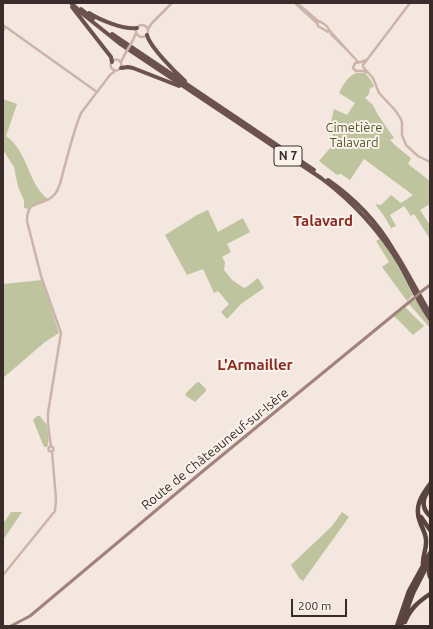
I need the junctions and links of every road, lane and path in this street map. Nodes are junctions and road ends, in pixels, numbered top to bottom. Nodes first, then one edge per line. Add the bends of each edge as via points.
1 (73, 3) edge
2 (172, 3) edge
3 (296, 3) edge
4 (410, 3) edge
5 (152, 22) junction
6 (318, 22) junction
7 (4, 26) edge
8 (144, 26) junction
9 (137, 30) junction
10 (148, 30) junction
11 (3, 31) edge
12 (328, 31) junction
13 (147, 35) junction
14 (140, 36) junction
15 (133, 42) junction
16 (124, 54) junction
17 (352, 57) junction
18 (118, 60) junction
19 (112, 62) junction
20 (354, 64) junction
21 (361, 64) junction
22 (121, 65) junction
23 (112, 69) junction
24 (115, 71) junction
25 (362, 71) junction
26 (369, 74) junction
27 (110, 75) junction
28 (189, 90) junction
29 (194, 90) junction
30 (98, 92) junction
31 (430, 162) edge
32 (380, 232) junction
33 (385, 239) junction
34 (430, 285) edge
35 (430, 313) edge
36 (430, 319) edge
37 (430, 487) edge
38 (418, 506) junction
39 (430, 516) edge
40 (430, 531) edge
41 (430, 553) edge
42 (430, 560) edge
43 (423, 565) junction
44 (430, 565) edge
45 (3, 575) edge
46 (430, 577) edge
47 (430, 594) edge
48 (13, 625) edge
49 (397, 626) edge
50 (402, 626) edge

1 - 9 highway via 105,21
1 - 19 highway
1 - 28 highway, N 7 via 88,19 119,43
1 - 29 highway, N 7 via 120,40
2 - 5 street
3 - 6 street
4 - 21 street
5 - 8 street
5 - 10 street
6 - 12 street via 328,27
6 - 12 street via 318,26
7 - 11 street
7 - 30 street
8 - 9 street
8 - 10 street
9 - 14 street
9 - 15 street
10 - 13 street
12 - 17 street
13 - 14 street
13 - 29 highway via 156,50
14 - 15 street
15 - 16 street, bridge
16 - 18 street
16 - 22 street
17 - 20 street
17 - 21 street
18 - 19 street
18 - 22 street
19 - 23 street
20 - 21 street
20 - 25 street via 355,70
21 - 25 street
21 - 26 street
22 - 24 street via 119,70
22 - 28 highway
23 - 24 street
23 - 27 street
24 - 27 street
25 - 26 street
26 - 31 street via 379,93 402,121 402,136 406,145 418,156
27 - 30 street
28 - 32 highway, N 7 via 332,186
29 - 32 highway, N 7 via 333,184 358,205
30 - 45 street via 78,121 58,190 49,200 36,203 28,209 27,221 41,276 61,328 48,413 51,447 49,449 52,452 56,499 55,511
32 - 33 highway, N 7
33 - 35 highway, N 7
33 - 36 highway, N 7
34 - 48 main road, Route de Châteauneuf-sur-Isère, bridge via 30,616
37 - 38 highway via 420,497
37 - 39 highway via 423,504
37 - 40 highway via 422,498 419,509 422,520
38 - 40 highway via 420,519
38 - 43 highway via 418,516 427,542
41 - 43 highway
42 - 50 highway via 413,593
43 - 49 highway via 407,597
44 - 46 highway
47 - 50 highway via 413,607

